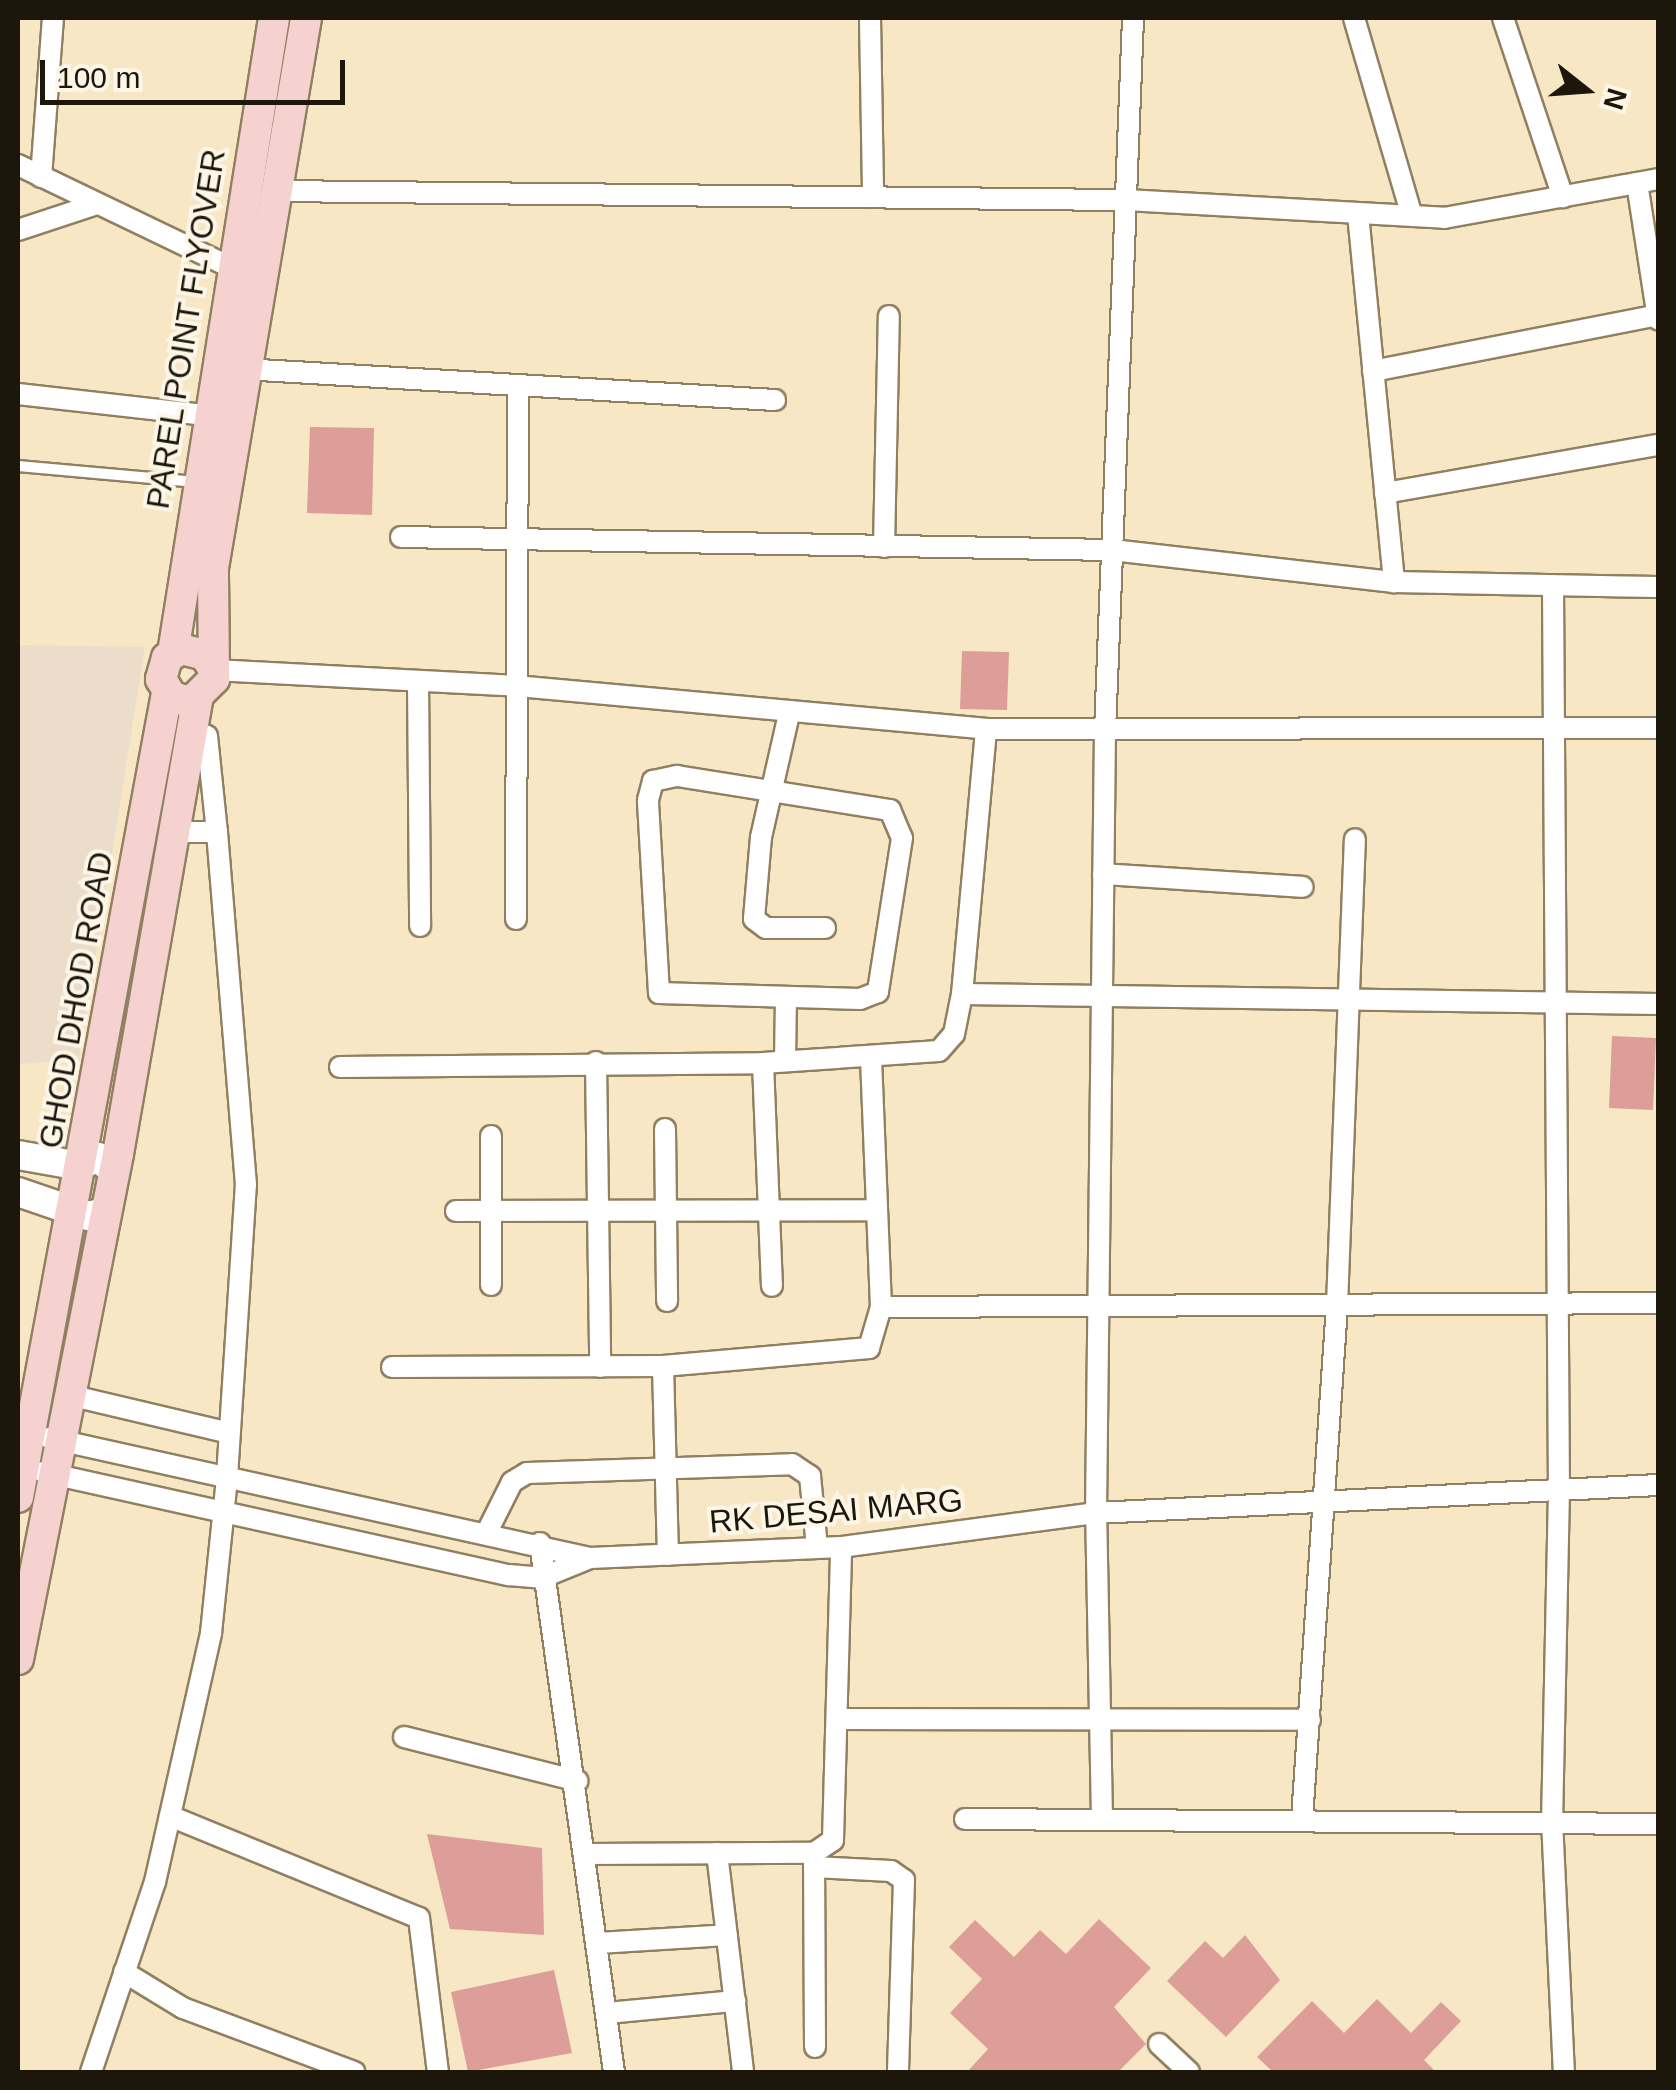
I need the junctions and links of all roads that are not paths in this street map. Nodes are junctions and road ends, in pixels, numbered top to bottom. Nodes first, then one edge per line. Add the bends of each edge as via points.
1 (53, 18) edge
2 (274, 18) edge
3 (306, 18) edge
4 (870, 18) edge
5 (1134, 18) edge
6 (1354, 18) edge
7 (1503, 18) edge
8 (18, 165) edge
9 (42, 177) junction
10 (1658, 178) edge
11 (1636, 183) junction
12 (275, 191) junction
13 (874, 197) junction
14 (1563, 198) junction
15 (1126, 200) junction
16 (97, 204) junction
17 (1358, 214) junction
18 (1412, 216) junction
19 (18, 230) edge
20 (228, 266) junction
21 (889, 316) dead end
22 (1658, 316) edge
23 (242, 369) junction
24 (1374, 371) junction
25 (518, 385) junction
26 (18, 394) edge
27 (775, 400) dead end
28 (206, 416) junction
29 (1658, 445) edge
30 (18, 466) edge
31 (197, 482) junction
32 (1385, 493) junction
33 (401, 537) dead end
34 (517, 540) junction
35 (884, 547) junction
36 (1112, 550) junction
37 (1394, 582) junction
38 (1554, 587) junction
39 (1658, 587) edge
40 (173, 653) junction
41 (214, 670) junction
42 (418, 680) junction
43 (516, 686) junction
44 (167, 693) junction
45 (789, 714) junction
46 (194, 715) junction
47 (1556, 725) junction
48 (1658, 728) edge
49 (986, 729) junction
50 (1105, 731) junction
51 (771, 792) junction
52 (174, 832) junction
53 (217, 832) junction
54 (1355, 839) dead end
55 (1103, 874) junction
56 (1303, 887) dead end
57 (516, 919) dead end
58 (420, 926) dead end
59 (825, 928) dead end
60 (1102, 991) junction
61 (962, 994) junction
62 (786, 996) junction
63 (1347, 1001) junction
64 (1558, 1002) junction
65 (1658, 1004) edge
66 (871, 1056) junction
67 (785, 1061) junction
68 (596, 1062) junction
69 (763, 1062) junction
70 (340, 1068) dead end
71 (666, 1129) dead end
72 (491, 1136) dead end
73 (18, 1155) edge
74 (80, 1166) junction
75 (115, 1172) junction
76 (18, 1192) edge
77 (74, 1205) junction
78 (598, 1210) junction
79 (666, 1210) junction
80 (878, 1210) junction
81 (456, 1211) dead end
82 (767, 1211) junction
83 (106, 1212) junction
84 (491, 1212) junction
85 (491, 1286) dead end
86 (772, 1286) dead end
87 (668, 1301) dead end
88 (1559, 1303) junction
89 (1658, 1303) edge
90 (1337, 1305) junction
91 (1098, 1306) junction
92 (882, 1307) junction
93 (663, 1366) junction
94 (392, 1367) dead end
95 (600, 1367) junction
96 (68, 1395) junction
97 (230, 1432) junction
98 (36, 1435) edge
99 (666, 1468) junction
100 (227, 1477) junction
101 (1658, 1485) edge
102 (26, 1486) edge
103 (1560, 1490) junction
104 (1322, 1502) junction
105 (1096, 1513) junction
106 (221, 1516) junction
107 (487, 1532) junction
108 (540, 1543) junction
109 (816, 1548) junction
110 (841, 1548) junction
111 (668, 1554) junction
112 (590, 1558) junction
113 (541, 1578) junction
114 (18, 1659) edge
115 (1100, 1718) junction
116 (841, 1719) junction
117 (1310, 1720) junction
118 (404, 1737) dead end
119 (578, 1781) junction
120 (170, 1816) junction
121 (966, 1819) dead end
122 (1102, 1819) junction
123 (1302, 1820) junction
124 (1552, 1820) junction
125 (1658, 1824) edge
126 (717, 1853) junction
127 (587, 1854) junction
128 (814, 1860) junction
129 (727, 1936) junction
130 (598, 1944) junction
131 (124, 1972) junction
132 (735, 2001) junction
133 (607, 2013) junction
134 (1158, 2044) dead end
135 (815, 2047) dead end
136 (612, 2071) edge
137 (91, 2072) edge
138 (354, 2072) edge
139 (438, 2072) edge
140 (744, 2072) edge
141 (898, 2072) edge
142 (1189, 2072) edge
143 (1564, 2072) edge

1 - 9 street
2 - 20 main road, PAREL POINT FLYOVER
3 - 12 main road
4 - 13 street
5 - 15 street
6 - 18 street
7 - 14 street
8 - 9 street
9 - 16 street
10 - 11 street
11 - 14 street
11 - 22 street
12 - 13 street
12 - 23 main road
13 - 15 street
14 - 18 street via 1444,218
15 - 17 street
15 - 36 street
16 - 19 street
16 - 20 street
17 - 18 street
17 - 24 street
20 - 28 main road, PAREL POINT FLYOVER
21 - 35 street
22 - 24 street
23 - 25 street
23 - 41 main road via 213,568
24 - 32 street
25 - 27 street
25 - 34 street
26 - 28 street
28 - 31 main road, PAREL POINT FLYOVER
29 - 32 street
30 - 31 lane
31 - 40 main road, PAREL POINT FLYOVER
32 - 37 street
33 - 34 street
34 - 35 street
34 - 43 street
35 - 36 street
36 - 37 street
36 - 50 street
37 - 38 street
38 - 39 street
38 - 47 street
40 - 41 main road via 198,650
40 - 44 main road, GHOD DHOD ROAD via 161,672
41 - 42 street
41 - 46 main road
42 - 43 street
42 - 58 street
43 - 45 street
43 - 57 street
44 - 46 main road
44 - 74 main road, GHOD DHOD ROAD
45 - 49 street
45 - 51 street
46 - 52 main road
46 - 53 street via 208,736
47 - 48 street
47 - 50 street
47 - 64 street
49 - 50 street
49 - 61 street
50 - 55 street
51 - 59 street via 754,919 766,928
51 - 62 street via 881,806 896,817 902,838 883,988 860,999
51 - 62 street via 677,776 653,780 654,984 678,998
52 - 53 street
52 - 75 main road
53 - 97 street via 246,1185
54 - 63 street
55 - 56 street
55 - 60 street
60 - 61 street
60 - 63 street
60 - 91 street
61 - 66 street via 954,1034 939,1051
62 - 67 street
63 - 64 street
63 - 90 street
64 - 65 street
64 - 88 street
66 - 67 street
66 - 80 street
67 - 69 street
68 - 69 street
68 - 70 street
68 - 78 street
69 - 82 street
71 - 79 street
72 - 84 street
73 - 74 street
74 - 75 street via 98,1157
74 - 77 main road, GHOD DHOD ROAD
75 - 83 main road
76 - 77 street
77 - 83 street via 88,1216
77 - 98 main road, GHOD DHOD ROAD
78 - 79 street
78 - 84 street
78 - 95 street
79 - 82 street
79 - 87 street
80 - 82 street
80 - 92 street
81 - 84 street
82 - 86 street
83 - 96 main road
84 - 85 street
88 - 89 street
88 - 90 street
88 - 103 street
90 - 91 street
90 - 104 street
91 - 92 street
91 - 105 street
92 - 93 street via 876,1338 852,1353
93 - 95 street
93 - 99 street
94 - 95 street
96 - 97 street
96 - 98 main road
97 - 100 street
98 - 100 street, RK DESAI MARG
98 - 102 main road
99 - 107 street via 520,1476
99 - 109 street via 801,1466 810,1476
99 - 111 street
100 - 106 street
100 - 107 street, RK DESAI MARG
101 - 103 street, RK DESAI MARG
102 - 106 street
102 - 114 main road
103 - 104 street, RK DESAI MARG
103 - 124 street
104 - 105 street, RK DESAI MARG
104 - 117 street
105 - 110 street, RK DESAI MARG
105 - 115 street
106 - 113 street
106 - 120 street via 211,1634
107 - 108 street, RK DESAI MARG
108 - 112 street, RK DESAI MARG
108 - 113 street
109 - 110 street, RK DESAI MARG
109 - 111 street, RK DESAI MARG
110 - 116 street
111 - 112 street, RK DESAI MARG
112 - 113 street
113 - 119 street
115 - 116 street
115 - 117 street
115 - 122 street
116 - 128 street via 836,1828
117 - 123 street
118 - 119 street
119 - 127 street
120 - 131 street
120 - 139 street via 420,1918
121 - 122 street
122 - 123 street
123 - 124 street
124 - 125 street
124 - 143 street
126 - 127 street
126 - 128 street
126 - 129 street
127 - 130 street
128 - 135 street
128 - 141 street via 892,1870 904,1880
129 - 130 street
129 - 132 street
130 - 133 street
131 - 137 street
131 - 138 street via 183,2008
132 - 133 street
132 - 140 street
133 - 136 street
134 - 142 street

